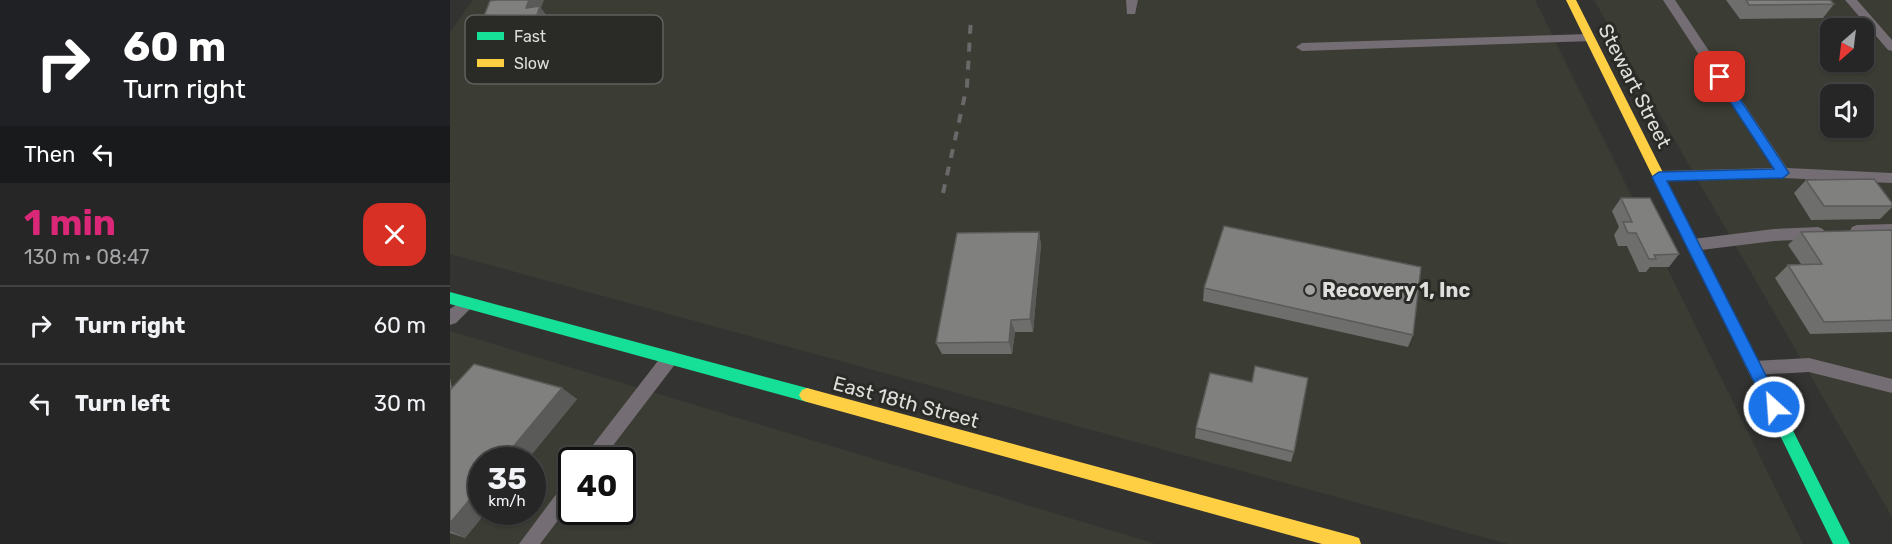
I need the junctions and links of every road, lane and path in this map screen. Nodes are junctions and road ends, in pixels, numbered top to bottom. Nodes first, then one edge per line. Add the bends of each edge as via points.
1 (1571, 0) edge
2 (1670, 0) edge
3 (1851, 0) edge
4 (1589, 38) junction
5 (1892, 47) edge
6 (1302, 48) dead end
7 (1783, 173) junction
8 (1659, 177) junction
9 (1892, 178) edge
10 (1892, 230) edge
11 (1693, 245) junction
12 (450, 298) edge
13 (468, 303) junction
14 (450, 318) edge
15 (670, 358) junction
16 (1755, 368) junction
17 (1892, 386) edge
18 (602, 447) edge
19 (558, 505) edge
20 (528, 544) edge
21 (1353, 544) edge
22 (1842, 544) edge

1 - 4 street, Stewart Street
2 - 7 lane
3 - 5 lane
4 - 6 lane
4 - 8 street, Stewart Street
7 - 8 lane
7 - 9 lane
8 - 11 street, Stewart Street
10 - 11 lane via 1774,234
11 - 16 street, Stewart Street
12 - 13 street, East 18th Street
13 - 14 lane
13 - 15 street, East 18th Street
15 - 18 lane
15 - 21 street, East 18th Street
16 - 17 lane via 1809,366
16 - 22 street, Stewart Street
19 - 20 lane

